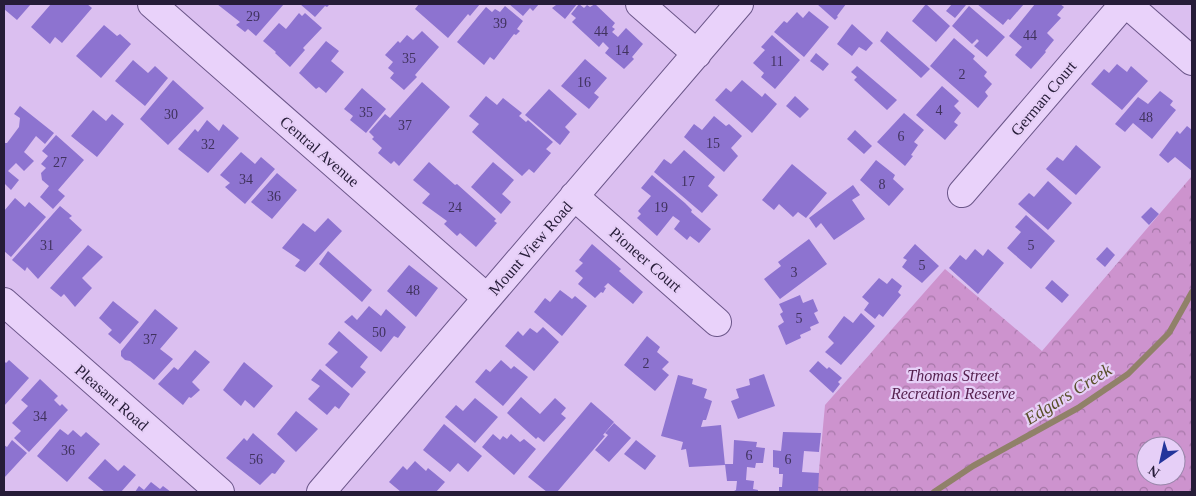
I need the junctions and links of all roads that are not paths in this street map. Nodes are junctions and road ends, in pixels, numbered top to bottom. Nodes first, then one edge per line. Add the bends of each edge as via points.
1 (152, 4) edge
2 (640, 4) edge
3 (739, 4) edge
4 (1126, 4) edge
5 (697, 54) junction
6 (1192, 61) edge
7 (962, 193) dead end
8 (574, 196) junction
9 (488, 298) junction
10 (4, 302) edge
11 (718, 322) dead end
12 (220, 492) edge
13 (321, 492) edge

1 - 9 street, Central Avenue
2 - 5 street
3 - 5 street, Mount View Road
4 - 6 street
4 - 7 street, German Court
5 - 8 street, Mount View Road
8 - 9 street, Mount View Road
8 - 11 street, Pioneer Court
9 - 13 street, Mount View Road
10 - 12 street, Pleasant Road

